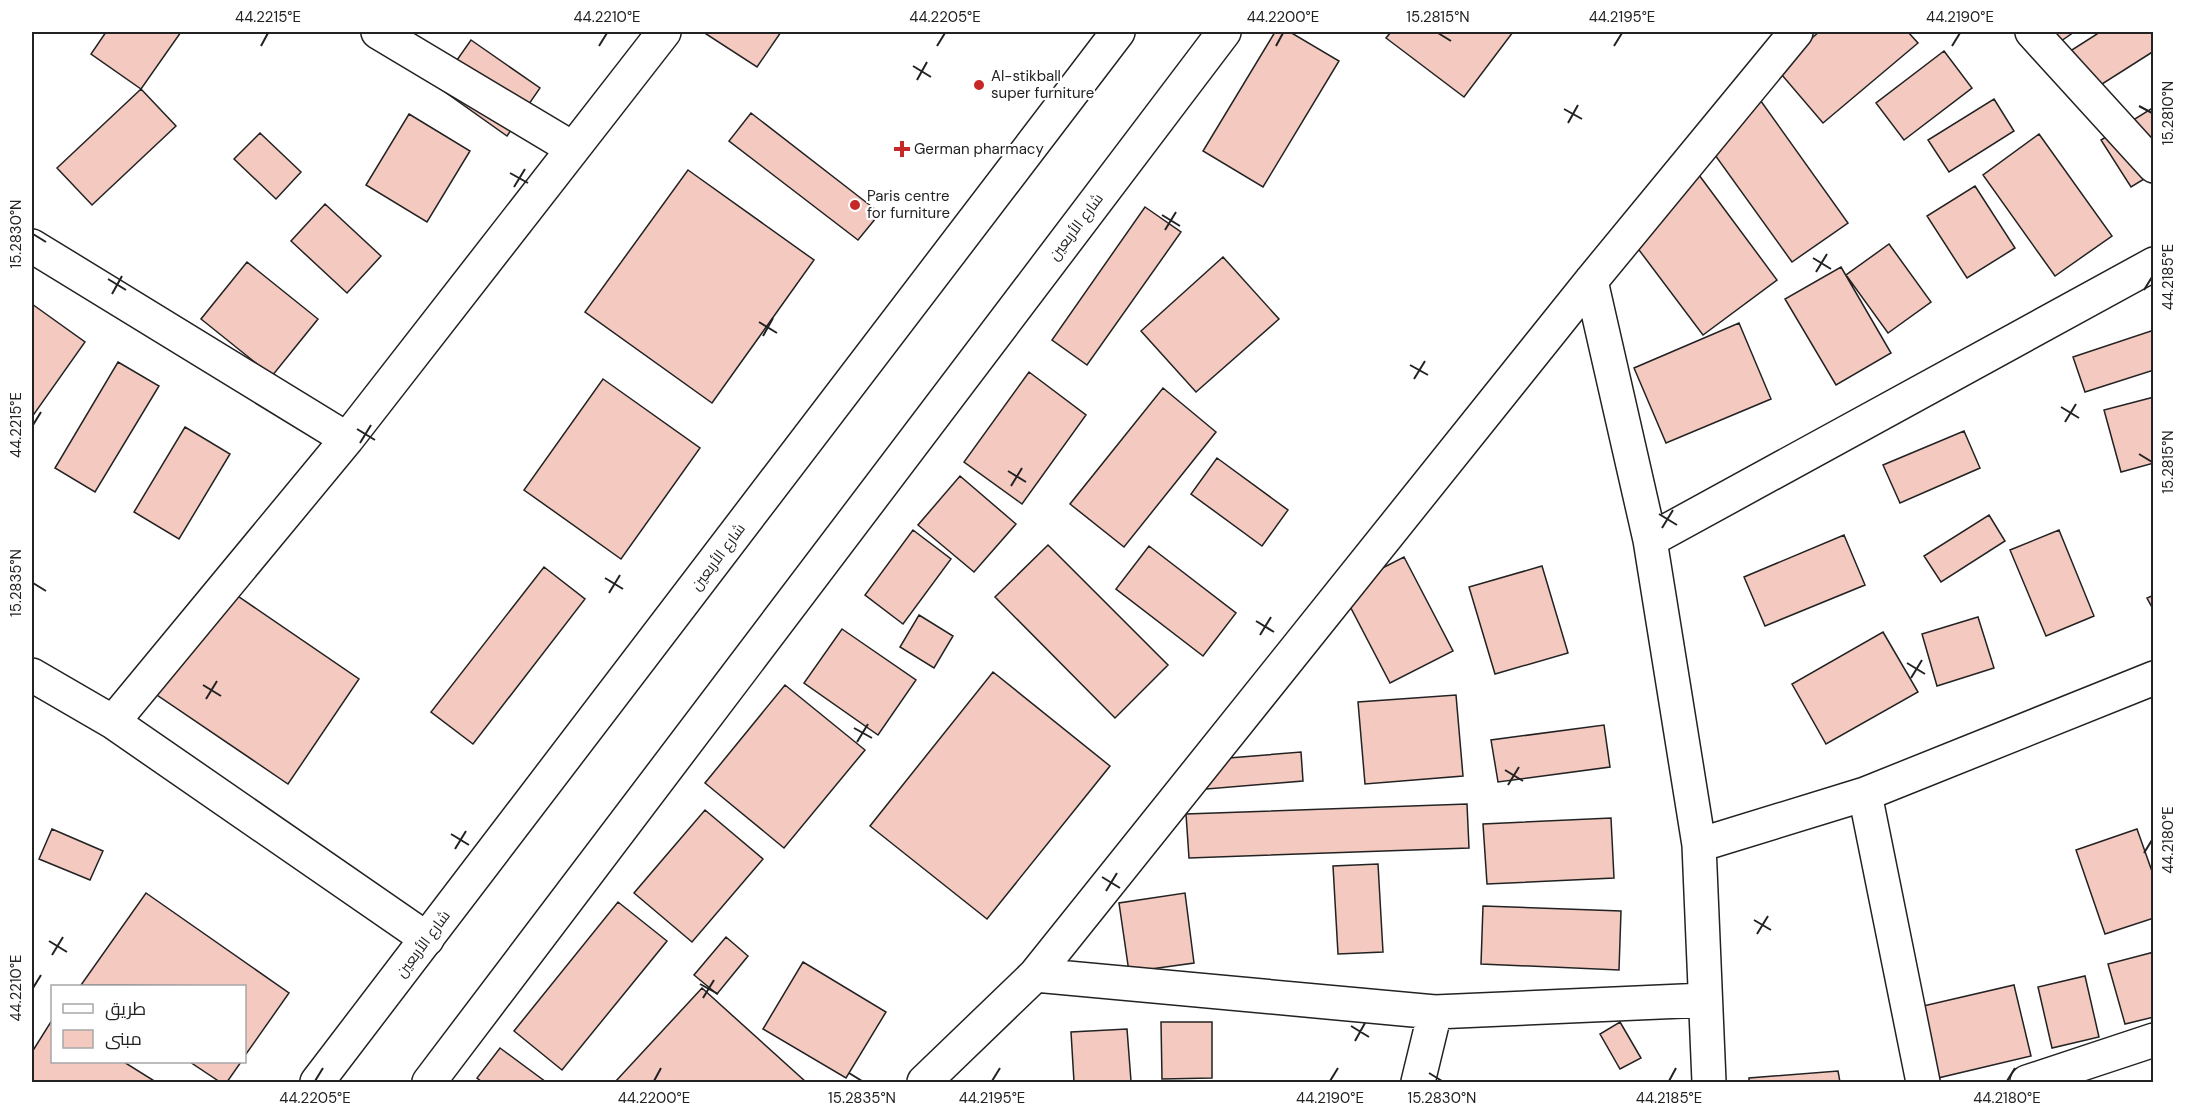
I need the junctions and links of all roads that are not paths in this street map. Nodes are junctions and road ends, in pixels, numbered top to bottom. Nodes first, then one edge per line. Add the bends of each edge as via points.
1 (378, 32) edge
2 (664, 32) edge
3 (1118, 32) edge
4 (1224, 32) edge
5 (1796, 32) edge
6 (2032, 32) edge
7 (572, 148) junction
8 (2154, 166) edge
9 (32, 246) edge
10 (2154, 264) edge
11 (1591, 281) junction
12 (346, 439) junction
13 (1650, 540) junction
14 (32, 675) edge
15 (2154, 678) edge
16 (113, 722) junction
17 (1865, 794) junction
18 (1699, 845) junction
19 (427, 939) junction
20 (1035, 975) junction
21 (1705, 1000) junction
22 (1435, 1012) junction
23 (2154, 1040) edge
24 (317, 1083) edge
25 (429, 1083) edge
26 (924, 1083) edge
27 (1418, 1083) edge
28 (1709, 1083) edge
29 (1923, 1083) edge
30 (2027, 1083) edge

1 - 7 street
2 - 7 street
3 - 19 street, شارع الأربعين
4 - 25 street, شارع الأربعين
5 - 11 street
6 - 8 street
7 - 12 street
9 - 12 street
10 - 13 street
11 - 13 street
11 - 20 street
12 - 16 street
13 - 18 street
14 - 16 street
15 - 17 street
16 - 19 street
17 - 18 street
17 - 29 street
18 - 21 street
19 - 24 street, شارع الأربعين
20 - 22 street
20 - 26 street
21 - 22 street
21 - 28 street
22 - 27 street
23 - 30 street

